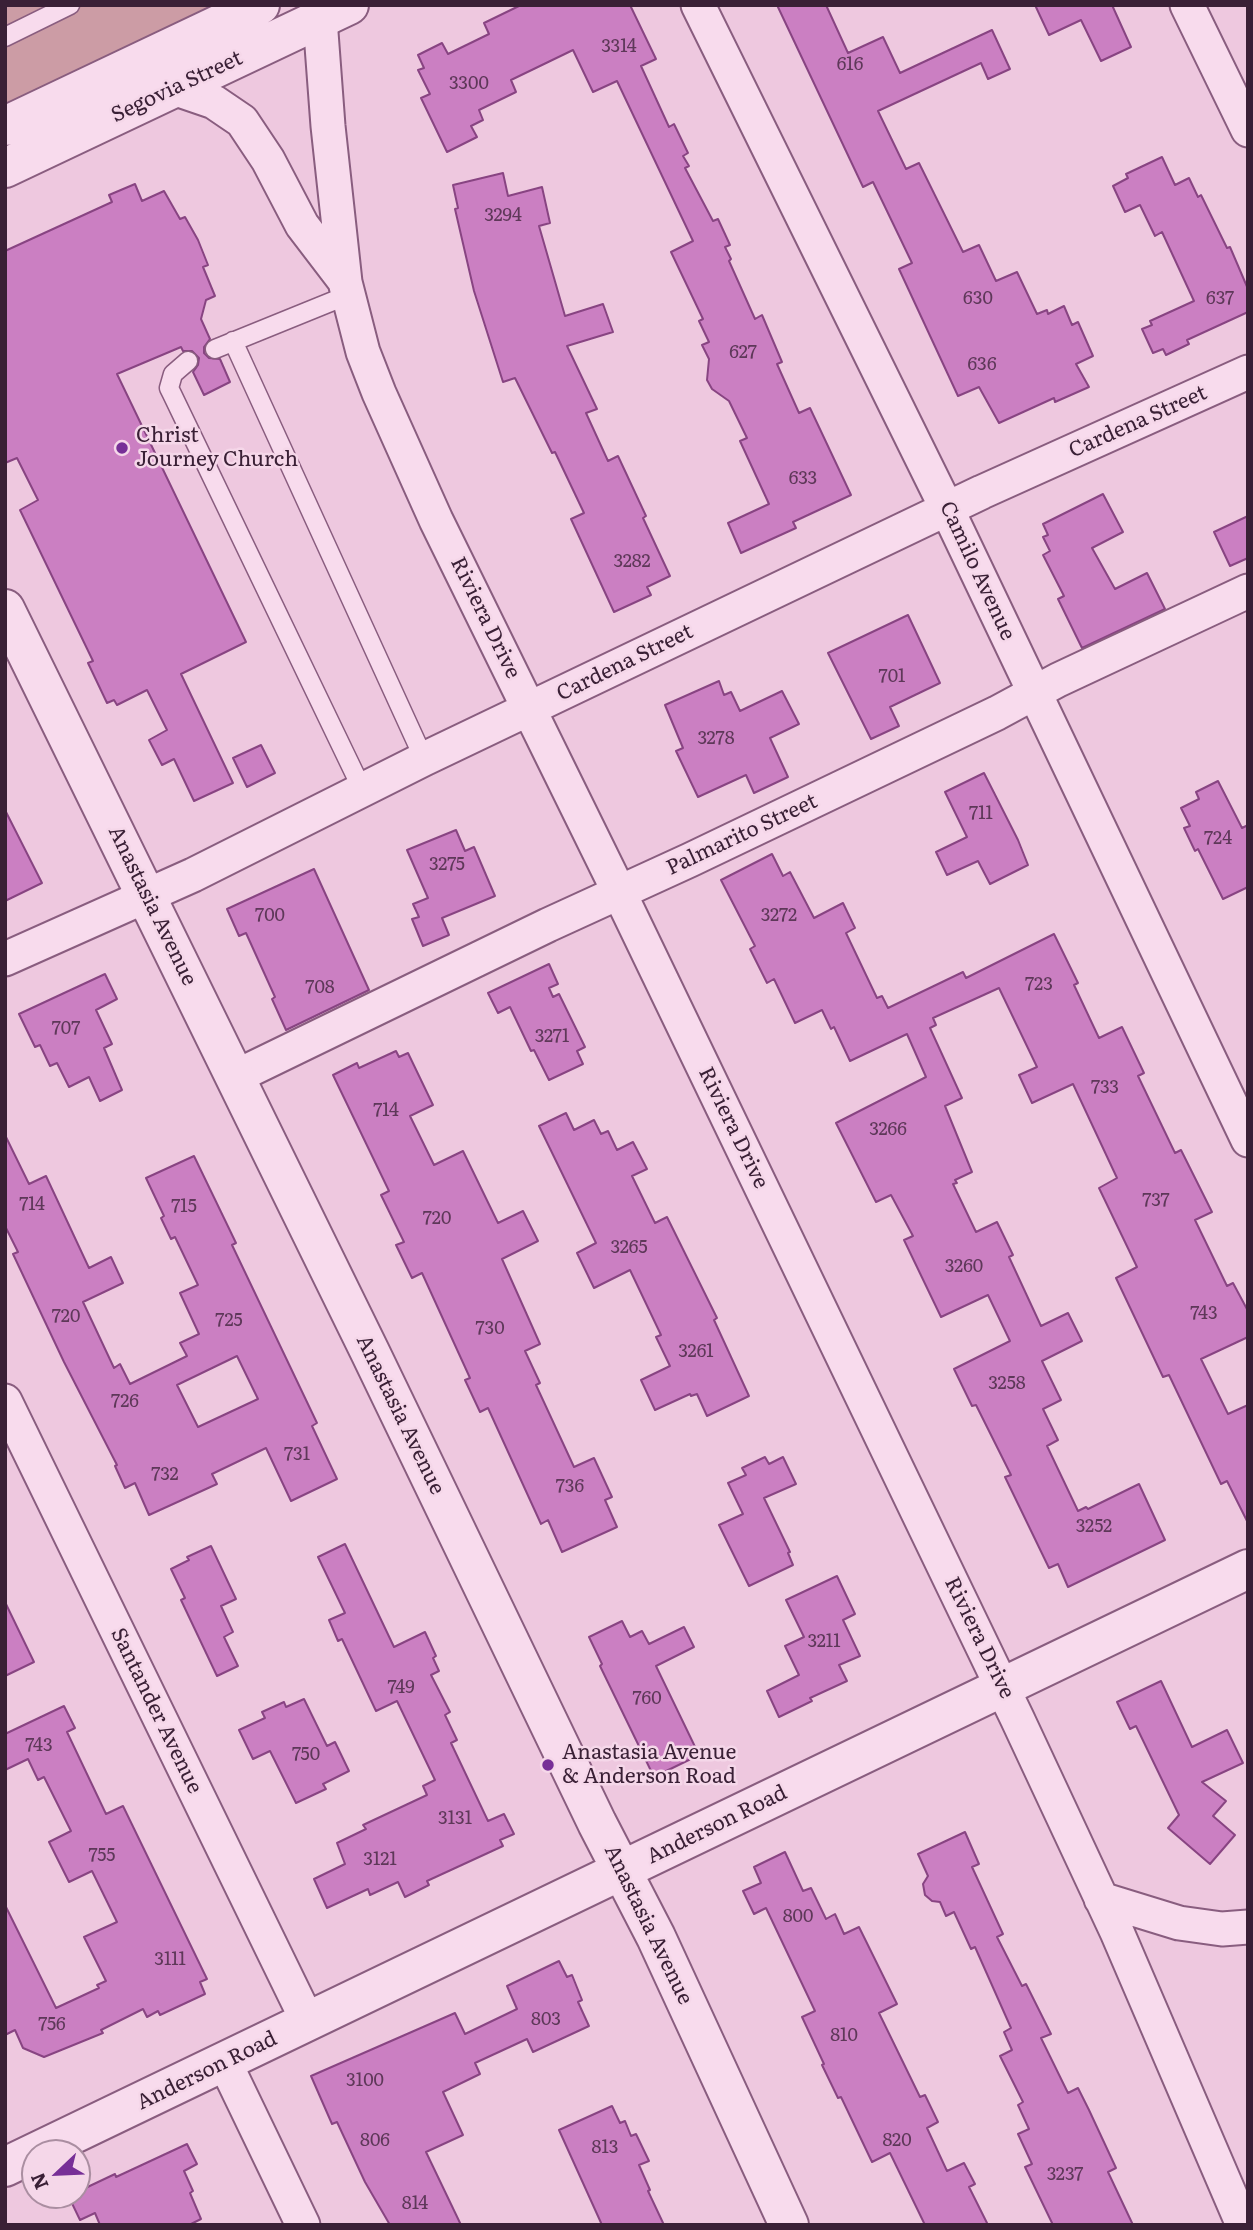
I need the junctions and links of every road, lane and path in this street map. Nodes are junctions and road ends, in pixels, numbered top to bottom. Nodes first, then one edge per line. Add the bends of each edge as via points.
1 (70, 5) edge
2 (260, 5) edge
3 (698, 5) edge
4 (1187, 5) edge
5 (330, 10) edge
6 (5, 37) edge
7 (176, 89) junction
8 (5, 126) edge
9 (1248, 130) edge
10 (5, 168) edge
11 (347, 289) junction
12 (233, 341) junction
13 (215, 349) dead end
14 (188, 362) dead end
15 (1248, 372) edge
16 (947, 509) junction
17 (1248, 591) edge
18 (5, 609) edge
19 (1034, 693) junction
20 (530, 709) junction
21 (424, 760) junction
22 (362, 789) junction
23 (620, 892) junction
24 (147, 895) junction
25 (5, 959) edge
26 (235, 1077) junction
27 (1248, 1140) edge
28 (5, 1401) edge
29 (1248, 1569) edge
30 (1003, 1686) junction
31 (622, 1871) junction
32 (1101, 1899) junction
33 (1248, 1927) edge
34 (307, 2022) junction
35 (226, 2063) junction
36 (5, 2167) edge
37 (303, 2225) edge
38 (789, 2225) edge
39 (1243, 2225) edge

1 - 6 lane
2 - 8 street, Segovia Street
3 - 16 street, Camilo Avenue
4 - 9 street
5 - 7 street, Segovia Street
5 - 11 street, Riviera Drive via 328,126
7 - 10 street, Segovia Street
7 - 11 street via 214,102 242,121 302,225
11 - 12 lane
11 - 20 street, Riviera Drive via 363,352 393,426
12 - 13 lane
12 - 21 lane
14 - 22 lane via 173,374 172,394
15 - 16 street, Cardena Street
16 - 19 street, Camilo Avenue
16 - 20 street, Cardena Street
17 - 19 street, Palmarito Street
18 - 24 street, Anastasia Avenue
19 - 23 street, Palmarito Street
19 - 27 street, Camilo Avenue
20 - 21 street, Cardena Street
20 - 23 street, Riviera Drive
21 - 22 street, Cardena Street
22 - 24 street, Cardena Street
23 - 26 street, Palmarito Street
23 - 30 street, Riviera Drive
24 - 25 street, Cardena Street
24 - 26 street, Anastasia Avenue
26 - 31 street, Anastasia Avenue
28 - 34 street, Santander Avenue
29 - 30 street, Anderson Road
30 - 31 street, Anderson Road
30 - 32 street, Riviera Drive
31 - 34 street, Anderson Road
31 - 38 street, Anastasia Avenue
32 - 33 street via 1179,1923 1222,1929
32 - 39 street, Riviera Drive
34 - 35 street, Anderson Road
35 - 36 street, Anderson Road
35 - 37 street

